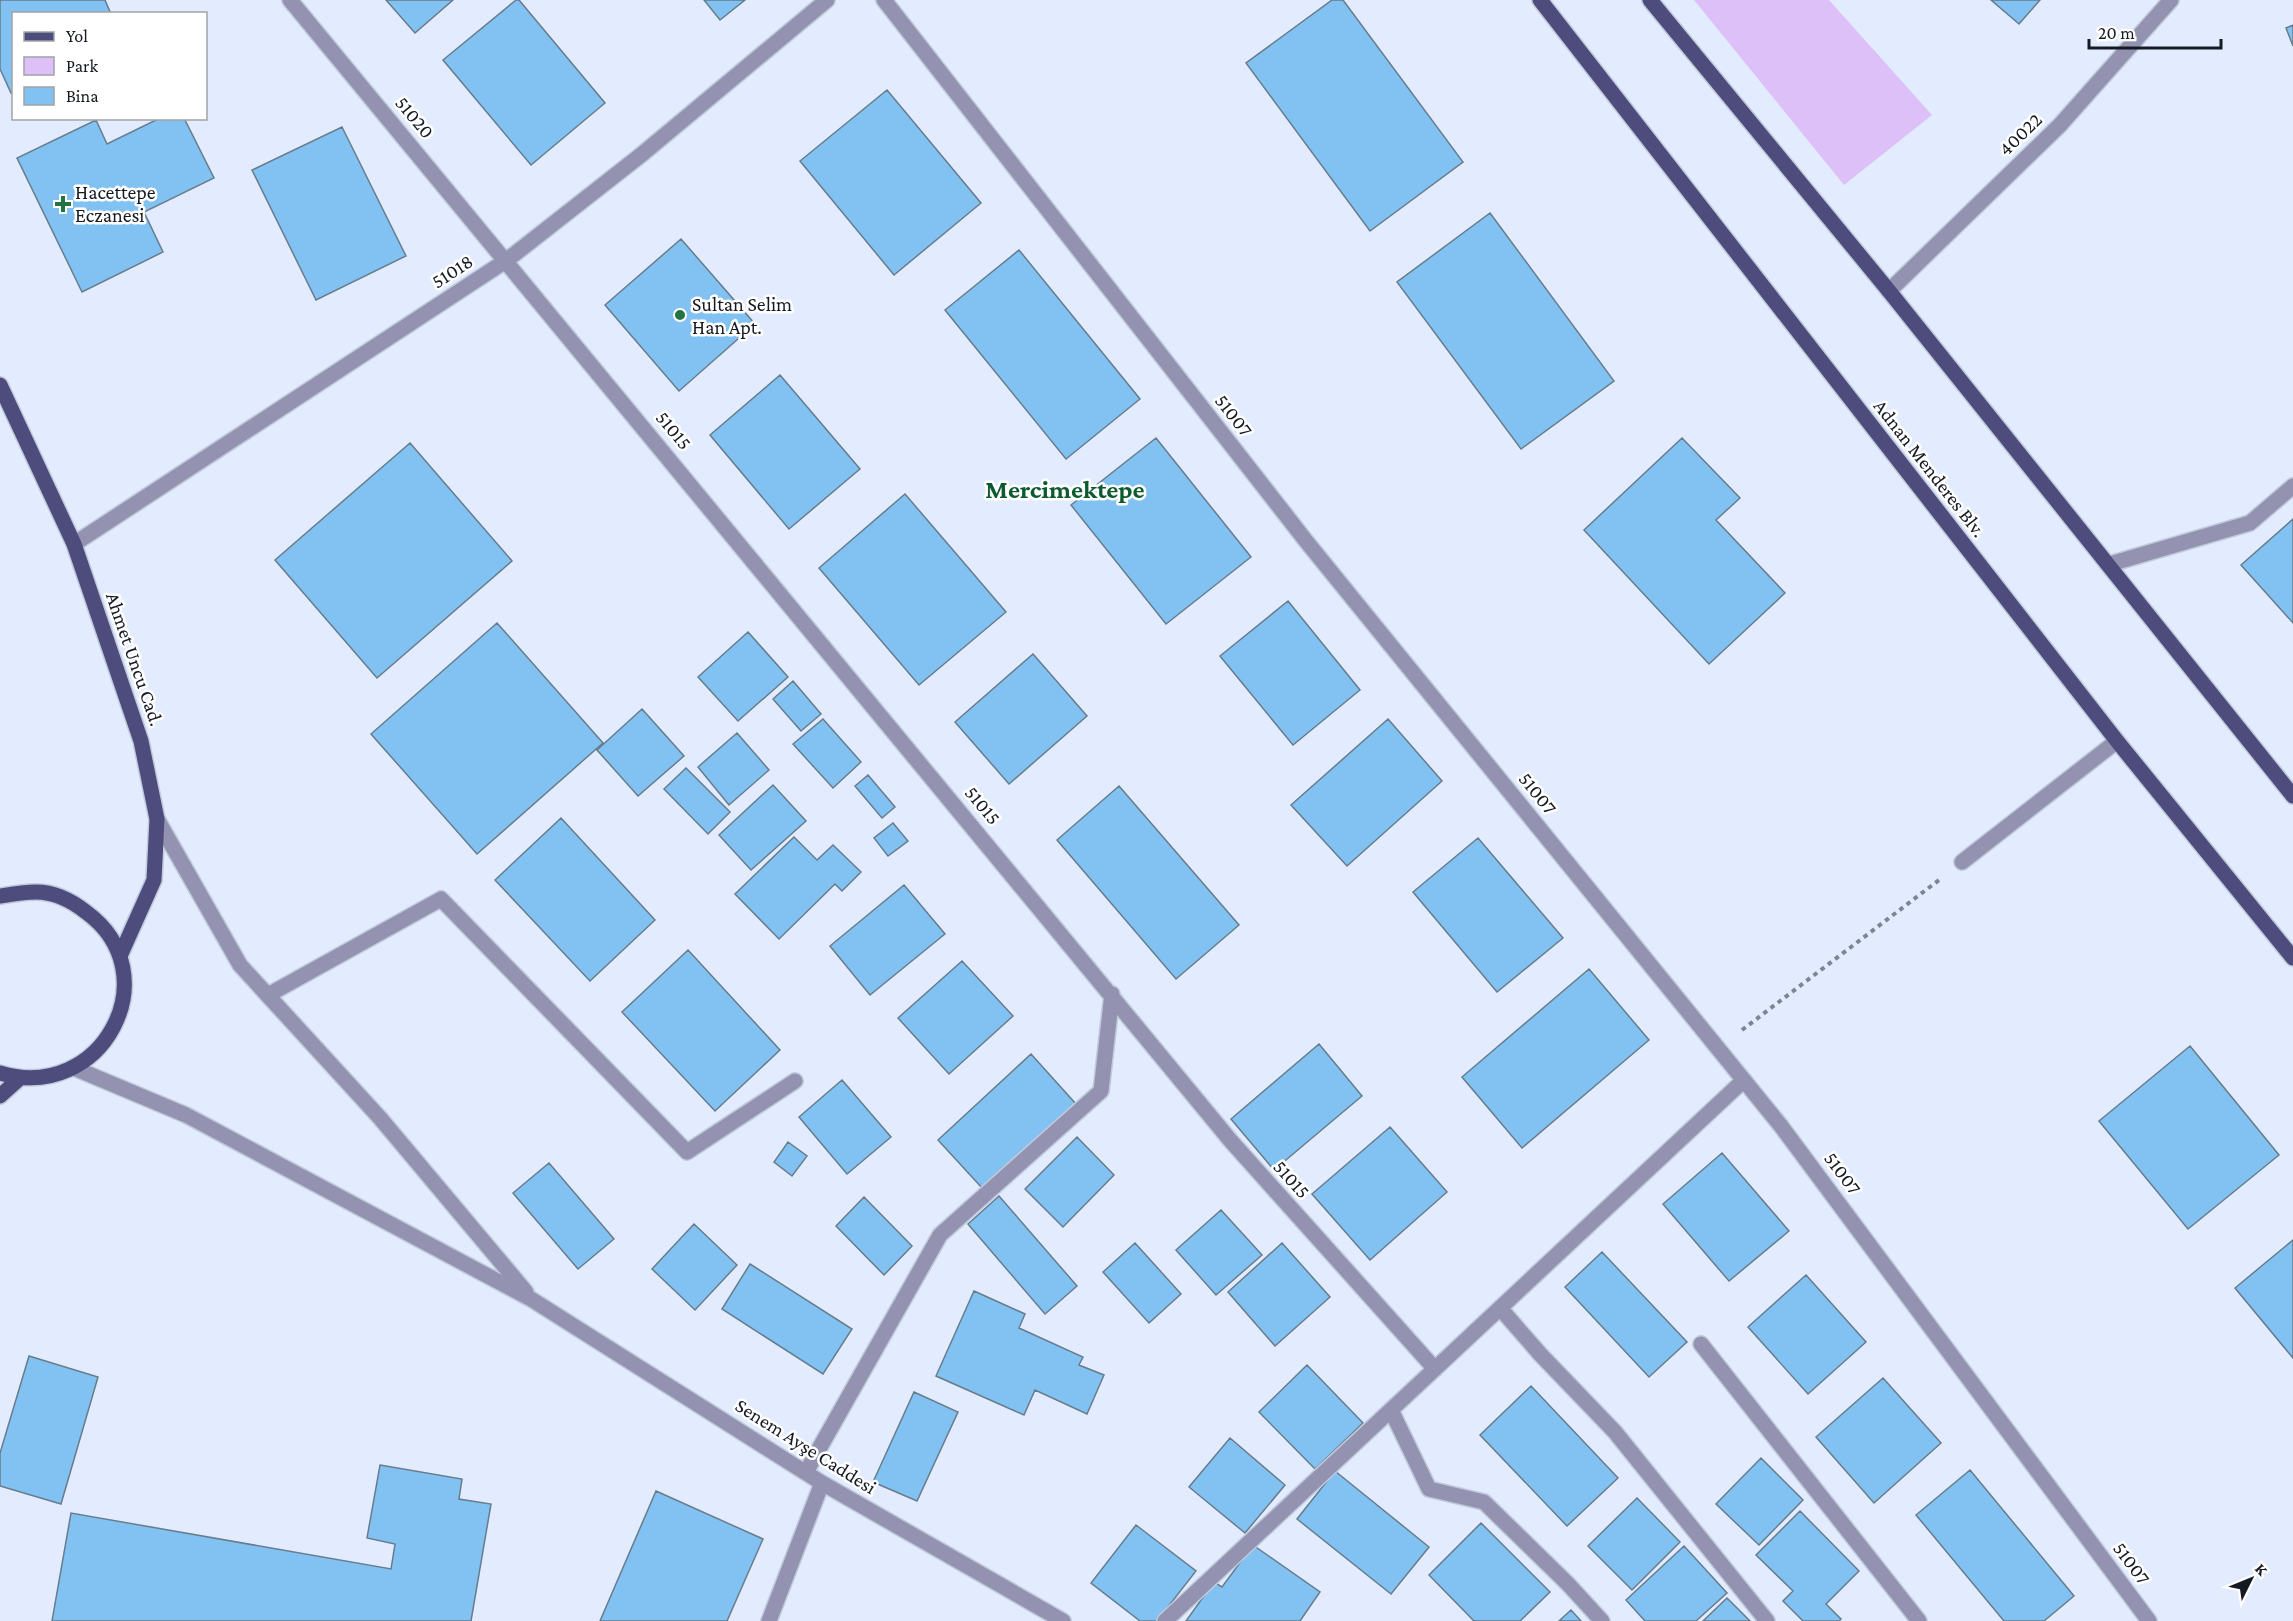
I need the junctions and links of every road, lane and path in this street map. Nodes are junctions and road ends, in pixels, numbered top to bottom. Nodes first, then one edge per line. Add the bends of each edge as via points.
1 (290, 0) edge
2 (828, 0) edge
3 (884, 0) edge
4 (1540, 0) edge
5 (1650, 0) edge
6 (2171, 0) edge
7 (507, 260) junction
8 (1889, 291) junction
9 (0, 385) edge
10 (2293, 486) edge
11 (74, 544) junction
12 (2110, 564) junction
13 (2117, 741) junction
14 (2293, 796) edge
15 (157, 819) junction
16 (1962, 862) joint
17 (0, 896) edge
18 (120, 956) junction
19 (2293, 958) edge
20 (1112, 994) junction
21 (268, 995) junction
22 (1718, 1048) junction
23 (74, 1068) junction
24 (0, 1073) edge
25 (19, 1079) junction
26 (1744, 1080) junction
27 (795, 1081) dead end
28 (0, 1096) edge
29 (531, 1299) junction
30 (1500, 1308) junction
31 (1701, 1344) dead end
32 (1435, 1369) junction
33 (1390, 1410) junction
34 (806, 1472) junction
35 (822, 1483) junction
36 (2141, 1618) edge
37 (769, 1621) edge
38 (1063, 1621) edge
39 (1166, 1621) edge
40 (1602, 1621) edge
41 (1767, 1621) edge
42 (1919, 1621) edge

1 - 7 street, 51020
2 - 7 street, 51018
3 - 22 street, 51007 via 1306,541
4 - 13 main road, Adnan Menderes Blv.
5 - 8 main road
6 - 8 street, 40022 via 2060,125
7 - 11 street, 51018
7 - 20 street, 51015
8 - 12 main road
9 - 11 main road, Ahmet Uncu Cad.
10 - 12 street via 2250,523
11 - 15 main road, Ahmet Uncu Cad. via 141,741
12 - 14 main road
13 - 16 street
13 - 19 main road, Adnan Menderes Blv.
15 - 18 main road, Ahmet Uncu Cad. via 154,880
15 - 21 street via 240,965
16 - 22 path
17 - 18 main road via 38,891 69,900 101,923
18 - 23 main road via 124,979 121,1011 100,1049
20 - 32 street, 51015 via 1230,1140
20 - 34 street via 1101,1091 940,1235
21 - 27 street via 441,899 687,1152
21 - 29 street via 380,1118
22 - 26 street, 51007
23 - 25 main road via 51,1077
23 - 29 street via 186,1115
24 - 25 main road
25 - 28 main road
26 - 30 street
26 - 36 street, 51007
29 - 34 street, Senem Ayşe Caddesi
30 - 32 street
30 - 41 street via 1616,1432
31 - 42 street
32 - 33 street
33 - 39 street
33 - 40 street via 1429,1490 1484,1502
34 - 35 street, Senem Ayşe Caddesi
35 - 37 street
35 - 38 street, Senem Ayşe Caddesi

